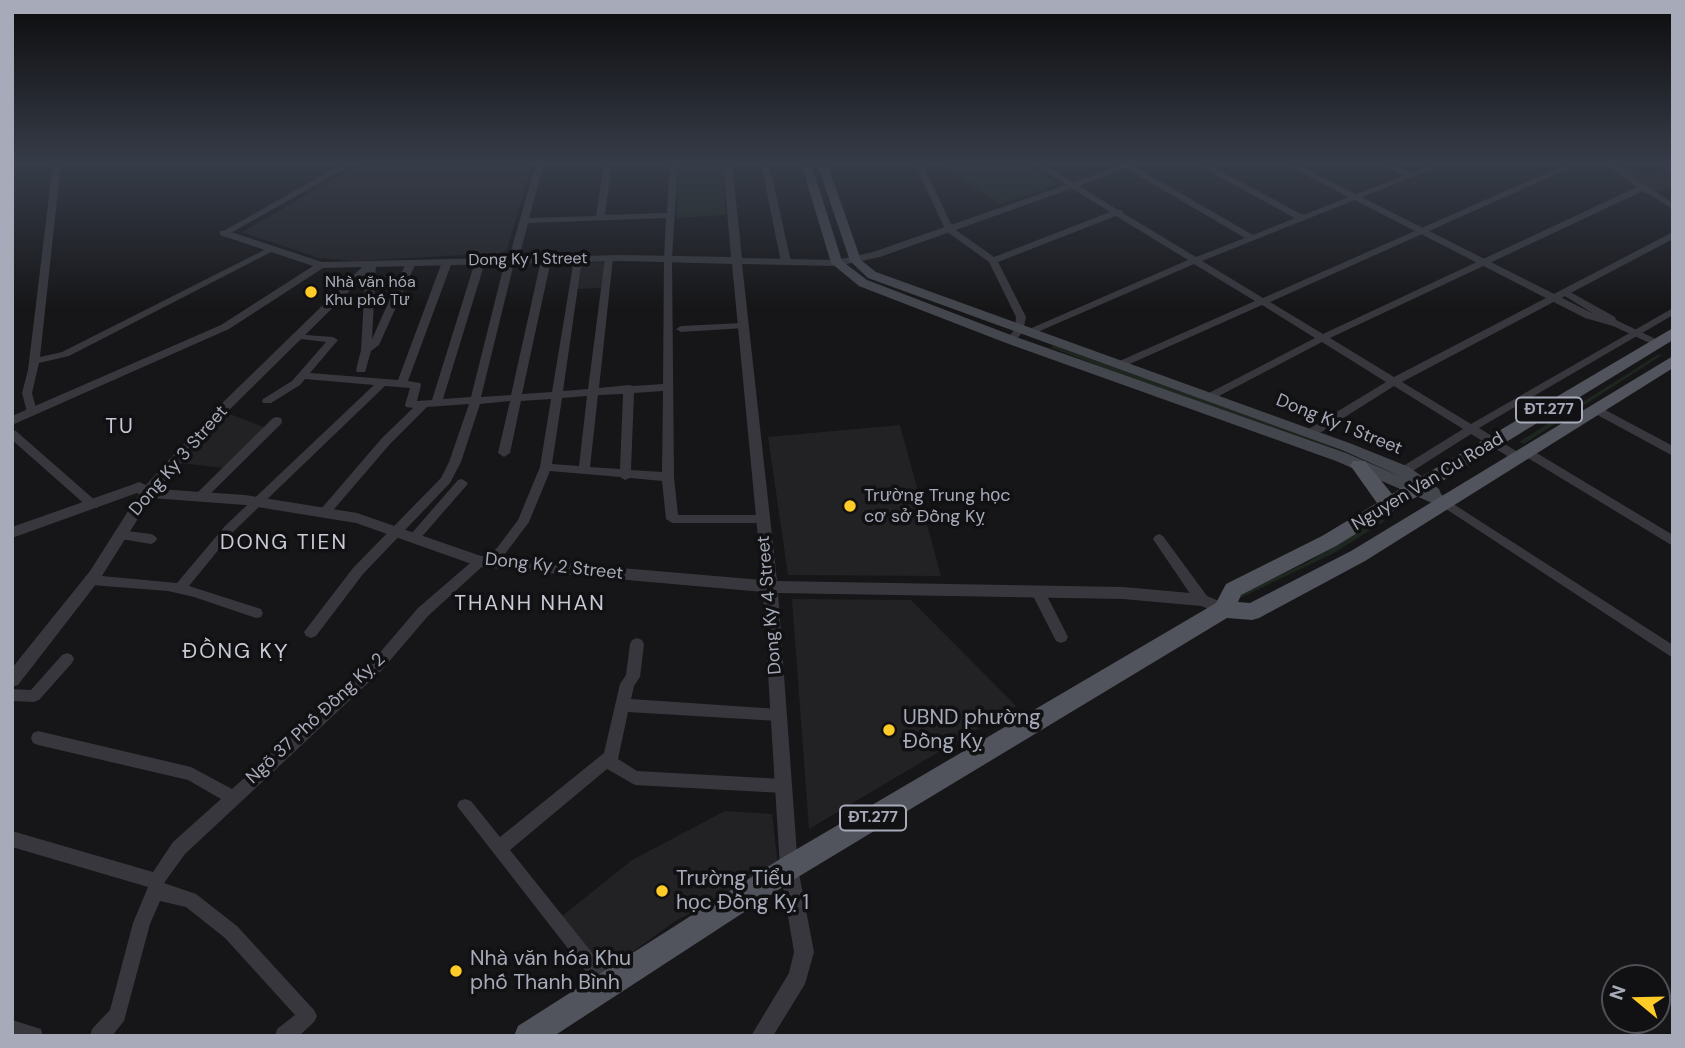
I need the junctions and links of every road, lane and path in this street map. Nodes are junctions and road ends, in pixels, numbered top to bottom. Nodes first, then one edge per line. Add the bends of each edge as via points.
1 (51, 212) edge
2 (262, 212) edge
3 (527, 212) edge
4 (601, 212) edge
5 (670, 212) edge
6 (732, 212) edge
7 (775, 212) edge
8 (821, 212) edge
9 (839, 212) edge
10 (941, 212) edge
11 (998, 212) edge
12 (1119, 212) joint
13 (1206, 212) edge
14 (1290, 212) edge
15 (1318, 212) edge
16 (1392, 212) edge
17 (1463, 212) edge
18 (1591, 212) edge
19 (670, 215) junction
20 (600, 218) junction
21 (1302, 218) junction
22 (525, 221) junction
23 (1425, 228) junction
24 (949, 229) junction
25 (224, 233) joint
26 (1673, 235) edge
27 (1252, 238) junction
28 (271, 250) junction
29 (610, 258) junction
30 (668, 258) junction
31 (578, 259) junction
32 (546, 260) junction
33 (737, 260) junction
34 (1196, 260) junction
35 (1489, 260) junction
36 (480, 261) junction
37 (511, 261) junction
38 (856, 261) junction
39 (993, 261) junction
40 (447, 262) junction
41 (786, 262) junction
42 (411, 263) junction
43 (837, 263) junction
44 (371, 264) junction
45 (321, 265) junction
46 (1559, 295) junction
47 (1263, 300) junction
48 (1673, 311) edge
49 (742, 326) junction
50 (681, 329) dead end
51 (1635, 332) junction
52 (1020, 334) junction
53 (296, 337) junction
54 (1324, 337) junction
55 (1665, 338) edge
56 (366, 350) junction
57 (34, 361) junction
58 (1119, 365) junction
59 (1670, 366) edge
60 (361, 370) dead end
61 (302, 376) junction
62 (1395, 381) junction
63 (382, 383) junction
64 (402, 384) junction
65 (669, 387) junction
66 (629, 388) junction
67 (592, 390) junction
68 (556, 395) junction
69 (1211, 396) junction
70 (517, 398) junction
71 (267, 401) dead end
72 (475, 401) junction
73 (436, 404) junction
74 (423, 405) junction
75 (1596, 409) junction
76 (33, 412) junction
77 (12, 421) edge
78 (277, 421) dead end
79 (1472, 428) junction
80 (1311, 433) junction
81 (12, 434) edge
82 (1495, 443) junction
83 (1673, 452) edge
84 (504, 453) dead end
85 (1522, 454) junction
86 (1359, 465) junction
87 (546, 467) junction
88 (584, 471) junction
89 (1404, 471) junction
90 (625, 476) junction
91 (668, 477) junction
92 (462, 483) dead end
93 (1418, 487) junction
94 (147, 493) junction
95 (200, 497) junction
96 (258, 502) junction
97 (1444, 502) junction
98 (93, 505) junction
99 (1388, 506) junction
100 (325, 512) junction
101 (763, 519) junction
102 (399, 532) junction
103 (12, 533) edge
104 (119, 535) junction
105 (415, 537) junction
106 (151, 538) dead end
107 (1159, 539) dead end
108 (1673, 541) edge
109 (485, 560) junction
110 (91, 580) junction
111 (770, 587) junction
112 (180, 589) junction
113 (1038, 592) junction
114 (1213, 605) junction
115 (256, 613) dead end
116 (311, 632) dead end
117 (1061, 637) dead end
118 (637, 644) dead end
119 (1673, 652) edge
120 (67, 659) dead end
121 (12, 680) edge
122 (12, 695) edge
123 (624, 705) junction
124 (778, 715) junction
125 (38, 738) dead end
126 (607, 761) junction
127 (783, 786) junction
128 (232, 797) junction
129 (465, 806) dead end
130 (12, 839) edge
131 (499, 848) junction
132 (789, 868) junction
133 (156, 886) junction
134 (607, 985) junction
135 (12, 1029) edge
136 (34, 1036) edge
137 (99, 1036) edge
138 (284, 1036) edge
139 (528, 1036) edge
140 (761, 1036) edge

1 - 57 street
2 - 25 street
3 - 22 street
4 - 20 street
5 - 19 street
6 - 33 street, Dong Ky 4 Street
7 - 41 street
8 - 43 main road
9 - 38 main road
10 - 24 street
11 - 24 street
12 - 34 street
12 - 39 street
13 - 27 street
14 - 21 street
15 - 21 street
16 - 23 street
17 - 23 street
18 - 35 street
19 - 20 street
19 - 30 street
20 - 22 street
21 - 27 street
22 - 37 street
23 - 35 street
23 - 47 street
24 - 38 street
24 - 39 street
25 - 28 street, Dong Ky 1 Street
26 - 46 street
27 - 34 street
28 - 45 street, Dong Ky 1 Street
28 - 57 street via 65,354
29 - 30 street, Dong Ky 1 Street
29 - 31 street, Dong Ky 1 Street
29 - 67 street
30 - 33 street, Dong Ky 1 Street
30 - 65 street
31 - 32 street, Dong Ky 1 Street
31 - 68 street, Ngõ 37 Phố Đồng Kỵ 2
32 - 37 street, Dong Ky 1 Street
32 - 70 street
33 - 41 street, Dong Ky 1 Street
33 - 49 street, Dong Ky 4 Street
34 - 47 street
34 - 52 street
35 - 46 street
35 - 54 street
36 - 37 street, Dong Ky 1 Street
36 - 40 street, Dong Ky 1 Street
36 - 73 street
37 - 72 street
38 - 43 street, Dong Ky 1 Street
38 - 52 main road, Dong Ky 1 Street via 877,277
39 - 52 street via 1021,317
40 - 42 street, Dong Ky 1 Street
40 - 64 street
41 - 43 street, Dong Ky 1 Street
42 - 44 street, Dong Ky 1 Street
42 - 56 street via 374,345
43 - 52 main road, Dong Ky 1 Street via 867,286
44 - 45 street, Dong Ky 1 Street
44 - 53 street, Dong Ky 3 Street
44 - 56 street
45 - 76 street via 225,327
46 - 51 street via 1590,316
46 - 62 street
47 - 54 street
47 - 58 street
48 - 51 street
49 - 50 street
49 - 101 street, Dong Ky 4 Street
51 - 55 street
51 - 79 street
52 - 58 main road, Dong Ky 1 Street
52 - 86 main road, Dong Ky 1 Street
53 - 61 street via 333,340
53 - 94 street, Dong Ky 3 Street
54 - 62 street
54 - 69 street
55 - 82 main road, Nguyen Van Cu Road / ĐT.277
56 - 60 street
57 - 76 street via 27,393
58 - 69 main road, Dong Ky 1 Street
59 - 75 main road, Nguyen Van Cu Road / ĐT.277
61 - 63 street
61 - 71 street
62 - 79 street
62 - 80 street
63 - 64 street
63 - 96 street
64 - 74 street via 416,385 410,405
65 - 66 street
65 - 91 street
66 - 67 street
66 - 90 street
67 - 68 street
67 - 88 street
68 - 70 street
68 - 87 street, Ngõ 37 Phố Đồng Kỵ 2
69 - 80 main road, Dong Ky 1 Street
70 - 72 street
70 - 84 street
72 - 73 street
72 - 102 street via 446,480
73 - 74 street
74 - 100 street
75 - 83 street
75 - 85 main road, Nguyen Van Cu Road / ĐT.277
76 - 77 street
78 - 95 street
79 - 82 street
79 - 89 street
80 - 89 main road, Dong Ky 1 Street
81 - 98 street
82 - 85 street
82 - 93 main road, Nguyen Van Cu Road / ĐT.277
85 - 97 main road, Nguyen Van Cu Road / ĐT.277
85 - 108 street
86 - 93 main road, Dong Ky 1 Street
86 - 99 main road
87 - 88 street
87 - 109 street, Ngõ 37 Phố Đồng Kỵ 2 via 523,522 501,551
88 - 90 street
89 - 93 main road, Dong Ky 1 Street
90 - 91 street
91 - 101 street via 672,519
92 - 105 street
93 - 97 main road, Dong Ky 1 Street
93 - 99 main road, Nguyen Van Cu Road / ĐT.277
94 - 95 street, Dong Ky 2 Street
94 - 98 street, Dong Ky 2 Street via 139,487
94 - 104 street, Dong Ky 3 Street
95 - 96 street, Dong Ky 2 Street
96 - 100 street, Dong Ky 2 Street
96 - 112 street via 229,529
97 - 114 main road, Nguyen Van Cu Road / ĐT.277 via 1358,556 1252,612
97 - 119 street
98 - 103 street, Dong Ky 2 Street
99 - 114 main road, Nguyen Van Cu Road / ĐT.277
100 - 102 street, Dong Ky 2 Street
101 - 111 street, Dong Ky 4 Street
102 - 105 street, Dong Ky 2 Street
102 - 116 street via 358,571
104 - 106 street
104 - 110 street, Dong Ky 3 Street
105 - 109 street, Dong Ky 2 Street
107 - 114 street
109 - 111 street, Dong Ky 2 Street
109 - 128 street, Ngõ 37 Phố Đồng Kỵ 2 via 424,612 376,667
110 - 112 street
110 - 121 street, Dong Ky 3 Street
111 - 113 street, Dong Ky 2 Street
111 - 124 street, Dong Ky 4 Street
112 - 115 street
113 - 114 street, Dong Ky 2 Street
113 - 117 street
114 - 132 main road, Nguyen Van Cu Road / ĐT.277
118 - 123 street
120 - 122 street via 34,696
123 - 124 street
123 - 126 street via 616,747
124 - 127 street, Dong Ky 4 Street
125 - 128 street via 191,774
126 - 127 street via 635,778
126 - 131 street
127 - 132 street, Dong Ky 4 Street
128 - 133 street, Ngõ 37 Phố Đồng Kỵ 2 via 180,848
129 - 131 street
130 - 133 street
131 - 134 street
132 - 134 main road, Nguyen Van Cu Road / ĐT.277
132 - 140 street, Dong Ky 4 Street via 804,953 798,977
133 - 137 street, Ngõ 37 Phố Đồng Kỵ 2 via 118,1015
133 - 138 street via 190,900 231,932 308,1016
134 - 139 main road, Nguyen Van Cu Road / ĐT.277
135 - 136 street

